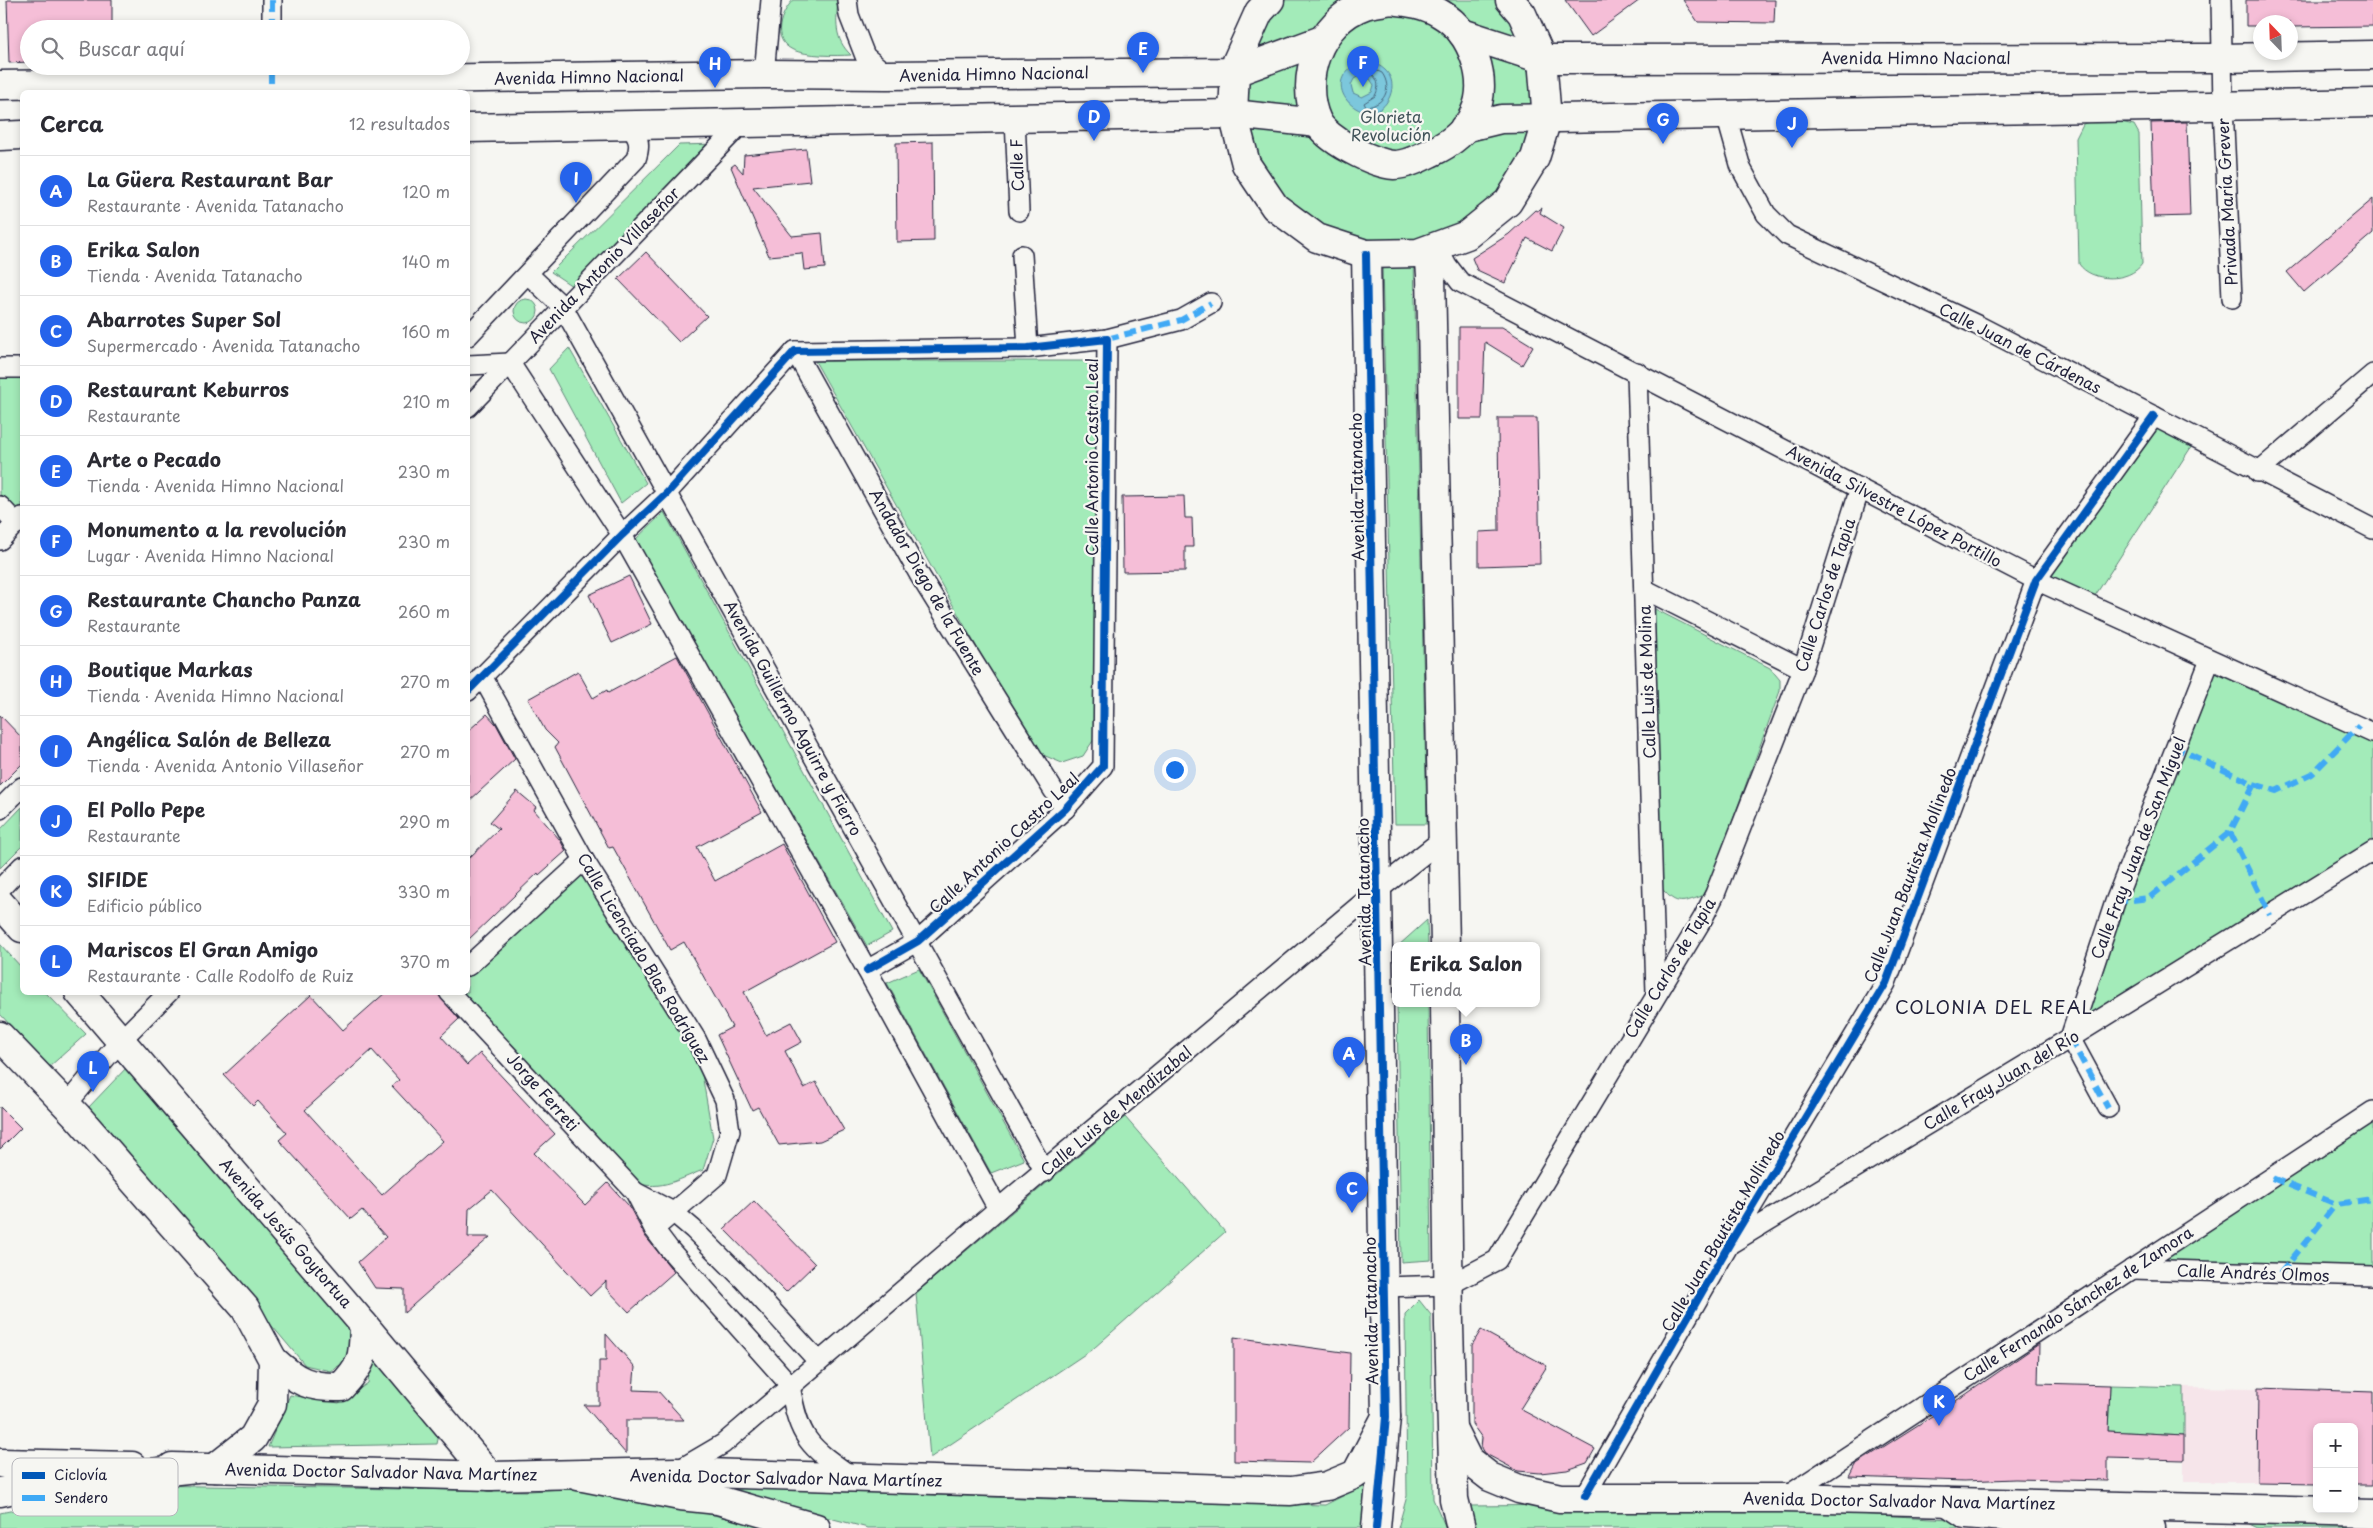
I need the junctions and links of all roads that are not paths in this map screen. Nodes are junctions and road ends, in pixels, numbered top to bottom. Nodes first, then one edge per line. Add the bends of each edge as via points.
1 (272, 0) edge
2 (771, 0) edge
3 (847, 0) edge
4 (1270, 0) edge
5 (1510, 0) edge
6 (2221, 0) edge
7 (272, 20) edge
8 (1462, 33) junction
9 (1322, 40) junction
10 (2373, 56) edge
11 (1542, 58) junction
12 (2222, 58) junction
13 (1235, 72) junction
14 (470, 74) edge
15 (764, 74) junction
16 (246, 75) edge
17 (887, 75) junction
18 (0, 85) edge
19 (2373, 103) edge
20 (2223, 106) junction
21 (1233, 114) junction
22 (1726, 115) junction
23 (1015, 118) junction
24 (1547, 119) junction
25 (1318, 123) junction
26 (741, 124) junction
27 (629, 126) junction
28 (470, 128) edge
29 (1464, 128) junction
30 (20, 135) edge
31 (0, 136) edge
32 (1019, 211) dead end
33 (1433, 248) junction
34 (1366, 254) junction
35 (1022, 255) dead end
36 (528, 274) junction
37 (2232, 298) dead end
38 (1211, 303) dead end
39 (563, 307) junction
40 (470, 334) edge
41 (1107, 339) junction
42 (1028, 348) junction
43 (795, 351) junction
44 (510, 363) junction
45 (470, 365) edge
46 (0, 368) edge
47 (20, 368) edge
48 (1637, 372) junction
49 (2373, 374) edge
50 (470, 404) edge
51 (2154, 416) junction
52 (2258, 472) junction
53 (1860, 488) junction
54 (667, 493) junction
55 (0, 506) edge
56 (20, 520) edge
57 (2373, 529) edge
58 (622, 535) junction
59 (0, 540) edge
60 (2036, 580) junction
61 (1644, 589) junction
62 (2210, 660) junction
63 (1803, 669) junction
64 (482, 676) junction
65 (470, 689) edge
66 (2373, 733) edge
67 (20, 788) edge
68 (0, 809) edge
69 (1065, 809) junction
70 (1443, 839) junction
71 (2373, 851) edge
72 (584, 860) junction
73 (20, 868) edge
74 (0, 889) edge
75 (1378, 890) junction
76 (0, 903) edge
77 (20, 926) edge
78 (918, 942) junction
79 (1445, 942) edge
80 (470, 964) edge
81 (867, 970) junction
82 (1656, 993) junction
83 (82, 995) edge
84 (166, 995) edge
85 (452, 995) edge
86 (1445, 1007) edge
87 (0, 1036) edge
88 (2070, 1038) junction
89 (121, 1040) junction
90 (66, 1104) junction
91 (2108, 1108) dead end
92 (2373, 1111) edge
93 (1044, 1172) junction
94 (635, 1192) junction
95 (998, 1210) junction
96 (673, 1212) junction
97 (654, 1230) junction
98 (1730, 1244) junction
99 (2132, 1269) junction
100 (2373, 1276) edge
101 (1449, 1285) junction
102 (1384, 1287) junction
103 (364, 1325) junction
104 (273, 1360) junction
105 (818, 1361) junction
106 (790, 1385) junction
107 (1386, 1417) junction
108 (1452, 1430) junction
109 (178, 1467) edge
110 (205, 1468) junction
111 (178, 1471) edge
112 (676, 1472) junction
113 (490, 1476) junction
114 (578, 1476) junction
115 (855, 1478) junction
116 (1585, 1496) junction
117 (1784, 1498) junction
118 (1948, 1502) junction
119 (2373, 1512) edge
120 (816, 1528) edge
121 (1376, 1528) edge
122 (1461, 1528) edge
123 (2151, 1528) edge

1 - 7 street
2 - 15 street
3 - 17 street via 849,15 865,56
4 - 13 main road via 1259,12
5 - 11 main road via 1522,14
6 - 12 street, Privada María Grever
8 - 9 main road via 1442,14 1418,3 1391,0 1364,6 1340,20
8 - 11 main road, Avenida Himno Nacional
8 - 29 main road via 1475,58 1480,85 1475,113
9 - 13 main road, Avenida Himno Nacional
9 - 25 main road via 1311,67 1310,96
10 - 12 main road, Avenida Himno Nacional
11 - 12 main road, Avenida Himno Nacional
11 - 24 main road
12 - 20 street, Privada María Grever
13 - 17 main road, Avenida Himno Nacional
13 - 21 main road
14 - 15 main road, Avenida Himno Nacional
15 - 17 main road, Avenida Himno Nacional
16 - 18 main road, Avenida Himno Nacional
19 - 20 main road
20 - 22 main road
20 - 37 street, Privada María Grever
21 - 23 main road
21 - 25 main road
21 - 34 main road via 1246,164 1275,207 1317,238
22 - 24 main road
22 - 51 street, Calle Juan de Cárdenas via 1741,168 1766,214 1786,235 1976,325
23 - 26 main road
23 - 32 street, Calle F
24 - 29 main road via 1501,119
24 - 33 main road via 1535,158 1508,202 1467,235
25 - 29 main road via 1352,152 1394,165 1447,145
26 - 27 main road
26 - 39 street, Avenida Antonio Villaseñor
27 - 28 main road
27 - 36 street via 638,137 640,147 636,158
30 - 31 main road
33 - 34 main road via 1418,253
33 - 48 street, Avenida Silvestre López Portillo via 1460,282
33 - 70 main road
34 - 75 main road, Avenida Tatanacho
35 - 42 street
36 - 39 street, Avenida Guillermo Aguirre y Fierro
36 - 40 street
38 - 41 street via 1181,320
39 - 44 street, Avenida Antonio Villaseñor
39 - 54 street, Avenida Guillermo Aguirre y Fierro
41 - 42 street, Calle Antonio Castro Leal
41 - 69 street, Calle Antonio Castro Leal via 1103,766
42 - 43 street, Calle Antonio Castro Leal
43 - 54 street
43 - 69 street, Andador Diego de la Fuente via 920,576
44 - 45 street
44 - 50 street, Avenida Antonio Villaseñor
44 - 58 street
46 - 47 street
48 - 53 street, Avenida Silvestre López Portillo
48 - 61 street, Calle Luis de Molina
49 - 52 street
51 - 52 street, Calle Juan de Cárdenas
51 - 60 street, Calle Juan Bautista Mollinedo
52 - 57 street, Calle Juan de Cárdenas
53 - 60 street, Avenida Silvestre López Portillo
53 - 63 street, Calle Carlos de Tapia
54 - 58 street
54 - 78 street, Avenida Guillermo Aguirre y Fierro
55 - 56 street
56 - 59 street
58 - 64 street
58 - 81 street
60 - 62 street, Avenida Silvestre López Portillo
60 - 98 street, Calle Juan Bautista Mollinedo via 1886,983
61 - 63 street
61 - 82 street, Calle Luis de Molina
62 - 66 street, Avenida Silvestre López Portillo
62 - 88 street, Calle Fray Juan de San Miguel via 2115,902
63 - 82 street, Calle Carlos de Tapia via 1715,894
64 - 65 street
64 - 72 street, Calle Licenciado Blas Rodríguez
67 - 68 street
69 - 78 street, Calle Antonio Castro Leal
70 - 75 street, Calle Luis de Mendizabal
70 - 79 main road
71 - 88 street, Calle Fray Juan del Río
72 - 80 street
72 - 96 street, Calle Licenciado Blas Rodríguez via 696,1039 725,1100 730,1131 717,1175
73 - 74 street
75 - 93 street, Calle Luis de Mendizabal
75 - 102 main road, Avenida Tatanacho
76 - 77 main road
78 - 81 street, Calle Antonio Castro Leal
78 - 93 street, Avenida Guillermo Aguirre y Fierro
81 - 95 street
82 - 101 street, Calle Carlos de Tapia via 1497,1260
83 - 89 main road, Avenida Jesús Goytortua
84 - 89 street
85 - 94 street, Jorge Ferreti
86 - 101 main road
87 - 90 main road
88 - 91 street
88 - 98 street, Calle Fray Juan del Río
89 - 90 street
89 - 103 main road, Avenida Jesús Goytortua
90 - 104 main road via 245,1308
92 - 99 street, Calle Fernando Sánchez de Zamora
93 - 95 street, Calle Luis de Mendizabal
94 - 96 street, Jorge Ferreti
94 - 97 street, Jorge Ferreti
95 - 105 street, Calle Luis de Mendizabal
96 - 97 street, Calle Licenciado Blas Rodríguez
96 - 105 street, Jorge Ferreti via 694,1228
97 - 106 street, Jorge Ferreti
98 - 116 street, Calle Juan Bautista Mollinedo
99 - 100 street, Calle Andrés Olmos
99 - 117 street, Calle Fernando Sánchez de Zamora
101 - 102 street, Calle Carlos de Tapia
101 - 108 main road
102 - 107 main road, Avenida Tatanacho
103 - 104 main road via 358,1369 341,1387 319,1388 292,1378
103 - 113 main road, Avenida Jesús Goytortua
104 - 110 main road via 272,1404 253,1438
105 - 106 street, Calle Luis de Mendizabal
106 - 112 street, Calle Luis de Mendizabal via 723,1444
106 - 115 street via 803,1434 818,1453
107 - 115 main road, Avenida Doctor Salvador Nava Martínez via 1356,1474 1328,1486 1290,1491
107 - 121 main road, Avenida Tatanacho
108 - 116 main road, Avenida Doctor Salvador Nava Martínez via 1468,1460 1490,1478 1519,1489 1560,1498
108 - 122 main road via 1454,1499
109 - 110 main road, Avenida Doctor Salvador Nava Martínez
110 - 111 main road
110 - 113 main road, Avenida Doctor Salvador Nava Martínez
112 - 114 main road, Avenida Doctor Salvador Nava Martínez
112 - 115 main road, Avenida Doctor Salvador Nava Martínez
113 - 114 main road, Avenida Doctor Salvador Nava Martínez
114 - 120 main road via 718,1500
116 - 117 main road, Avenida Doctor Salvador Nava Martínez
117 - 118 main road, Avenida Doctor Salvador Nava Martínez
118 - 119 main road, Avenida Doctor Salvador Nava Martínez
118 - 123 main road via 1966,1514

